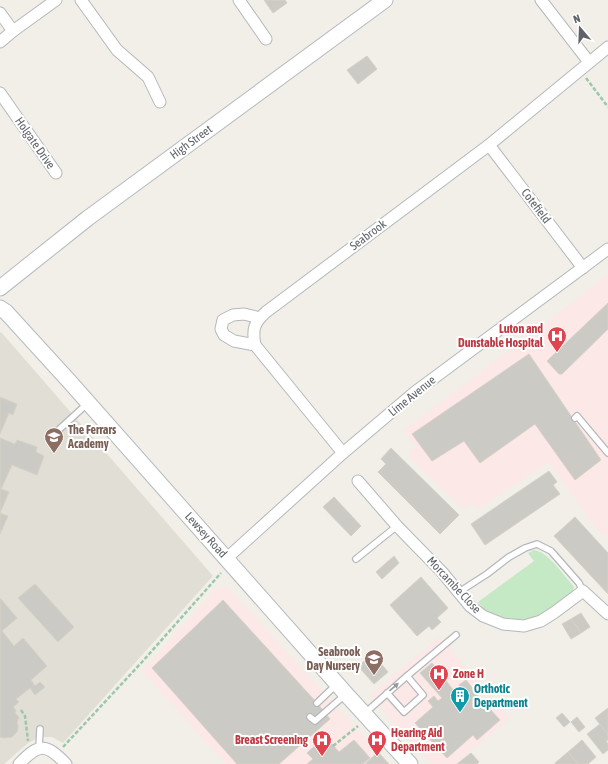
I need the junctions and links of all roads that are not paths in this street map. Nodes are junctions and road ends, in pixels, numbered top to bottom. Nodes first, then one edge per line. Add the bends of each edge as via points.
1 (56, 0) edge
2 (81, 0) edge
3 (238, 0) edge
4 (385, 0) edge
5 (541, 0) edge
6 (0, 13) edge
7 (13, 31) junction
8 (266, 39) dead end
9 (0, 42) edge
10 (608, 46) edge
11 (589, 62) junction
12 (0, 93) edge
13 (160, 102) dead end
14 (489, 145) junction
15 (56, 173) dead end
16 (608, 249) edge
17 (583, 268) junction
18 (0, 288) edge
19 (0, 308) edge
20 (260, 318) junction
21 (255, 345) junction
22 (88, 403) junction
23 (575, 418) dead end
24 (53, 435) dead end
25 (343, 453) junction
26 (608, 453) edge
27 (358, 481) dead end
28 (397, 526) junction
29 (356, 559) dead end
30 (229, 561) junction
31 (582, 591) junction
32 (459, 592) junction
33 (608, 614) edge
34 (456, 635) dead end
35 (407, 676) junction
36 (342, 689) junction
37 (387, 693) junction
38 (317, 703) dead end
39 (310, 717) dead end
40 (362, 718) junction
41 (40, 729) dead end
42 (38, 750) junction
43 (19, 764) edge
44 (66, 764) edge
45 (410, 764) edge

1 - 7 street
2 - 13 street via 117,50 148,77
3 - 8 street
4 - 18 street, High Street via 88,218
5 - 11 street
6 - 7 street
7 - 9 street
10 - 11 street, Seabrook
11 - 14 street, Seabrook
12 - 15 street, Holgate Drive
14 - 17 street, Cotefield
14 - 20 street, Seabrook
16 - 17 street, Lime Avenue
17 - 25 street, Lime Avenue via 415,392
19 - 22 street, Lewsey Road
20 - 21 street, Seabrook via 254,326
20 - 21 street via 244,314 233,315 223,320 221,329 224,335 234,341
21 - 25 street
22 - 24 lane
22 - 30 street, Lewsey Road
23 - 26 lane via 578,416
25 - 30 street, Lime Avenue
27 - 28 street, Morcambe Close
28 - 29 lane
28 - 32 street, Morcambe Close
30 - 36 street, Lewsey Road
31 - 32 street, Morcambe Close via 555,612 540,621 524,626 503,624 483,616 470,606
31 - 32 lane via 579,583 551,551 537,544 509,557
31 - 33 street
34 - 35 lane
37 -> 35 lane
35 - 37 lane via 424,695 404,712
36 - 38 lane
36 - 39 lane via 315,722
36 - 40 street, Lewsey Road
37 - 40 lane
40 - 45 street, Lewsey Road
41 - 42 lane
42 - 43 street
42 - 44 street via 53,751

